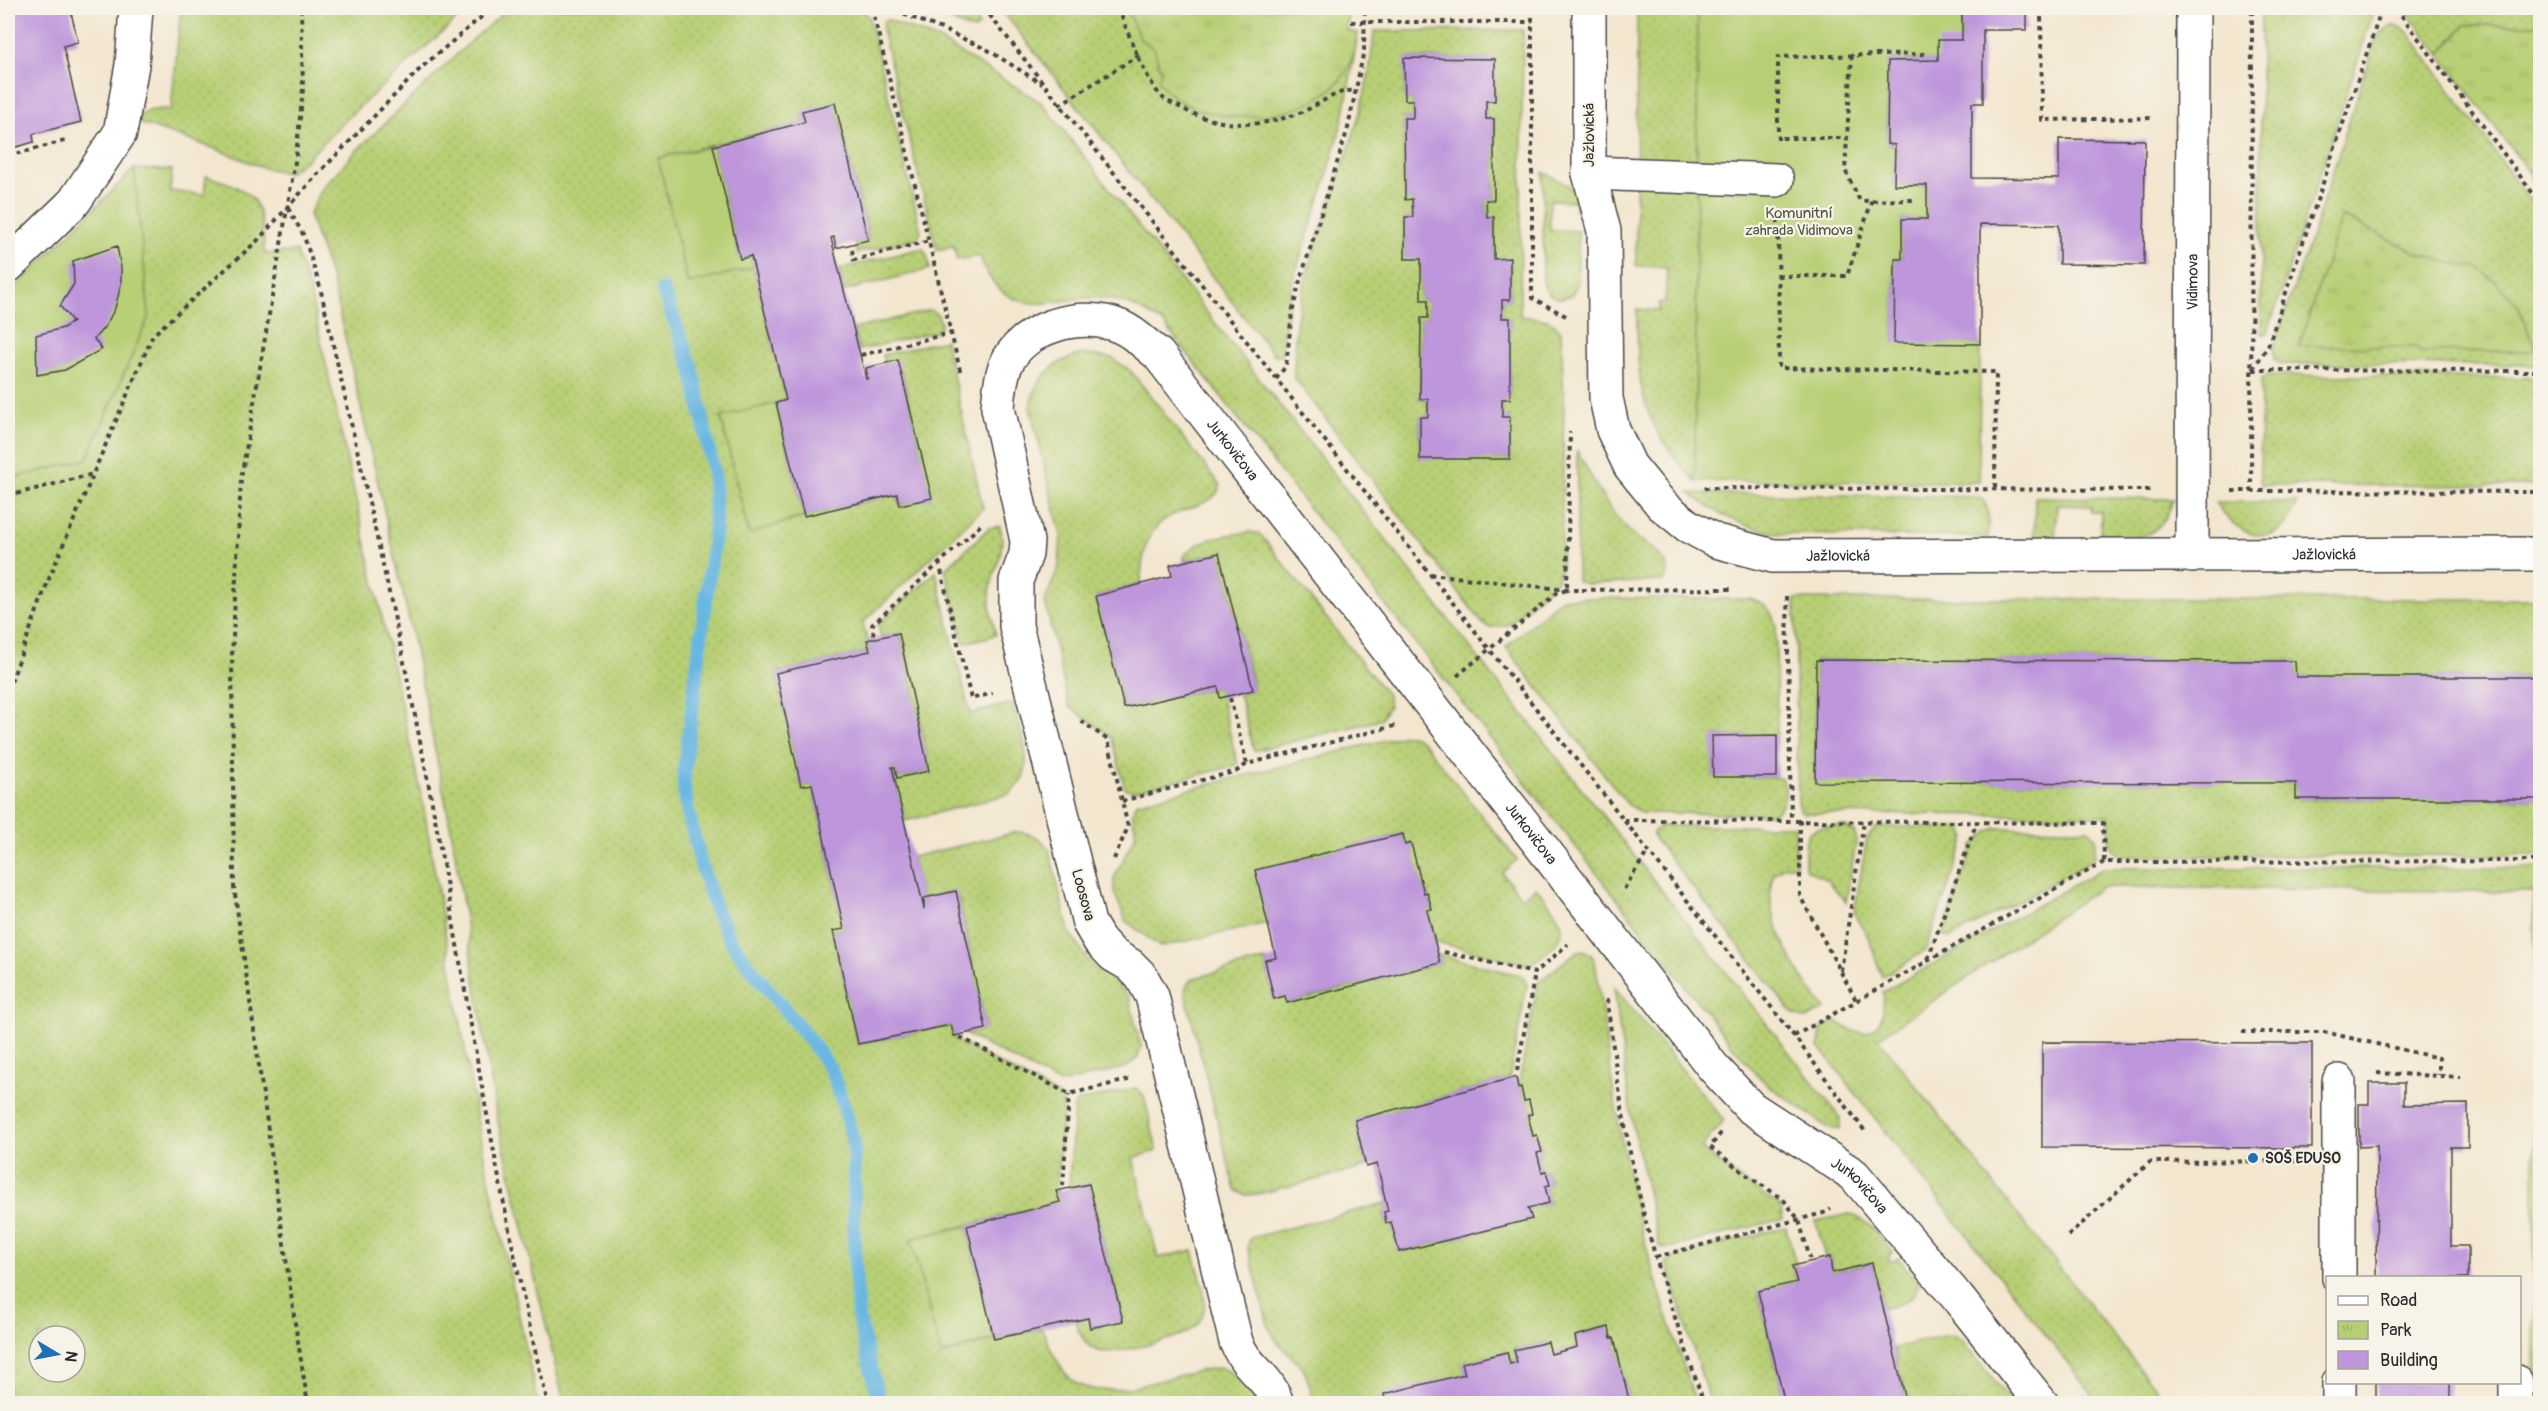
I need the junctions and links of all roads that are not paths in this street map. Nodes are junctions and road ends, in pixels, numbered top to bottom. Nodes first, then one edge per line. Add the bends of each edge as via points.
1 (136, 8) edge
2 (1589, 8) edge
3 (2193, 8) edge
4 (1588, 173) junction
5 (1778, 180) road end
6 (8, 266) edge
7 (1014, 352) joint
8 (2541, 554) edge
9 (2192, 556) junction
10 (2339, 1081) road end
11 (2339, 1276) edge
12 (2339, 1384) edge
13 (2516, 1384) edge
14 (1277, 1404) edge
15 (2042, 1404) edge
16 (2339, 1404) edge
17 (2516, 1404) edge

1 - 6 street via 132,65 120,133 74,202
2 - 4 street, Jažlovická
3 - 9 street, Vidimova
4 - 5 street
4 - 9 street, Jažlovická via 1604,231 1605,398 1612,430 1630,466 1662,505 1688,526 1716,541 1773,556
7 - 14 street, Loosova via 1005,366 998,408 1027,541 1016,581 1016,626 1089,923 1113,955 1136,970 1152,996 1236,1342 1242,1357 1267,1380
7 - 15 street, Jurkovičova via 1031,336 1054,326 1104,321 1131,332 1158,354 1713,1067 1750,1107 1854,1175
8 - 9 street, Jažlovická
10 - 11 street
12 - 16 street
13 - 17 street

